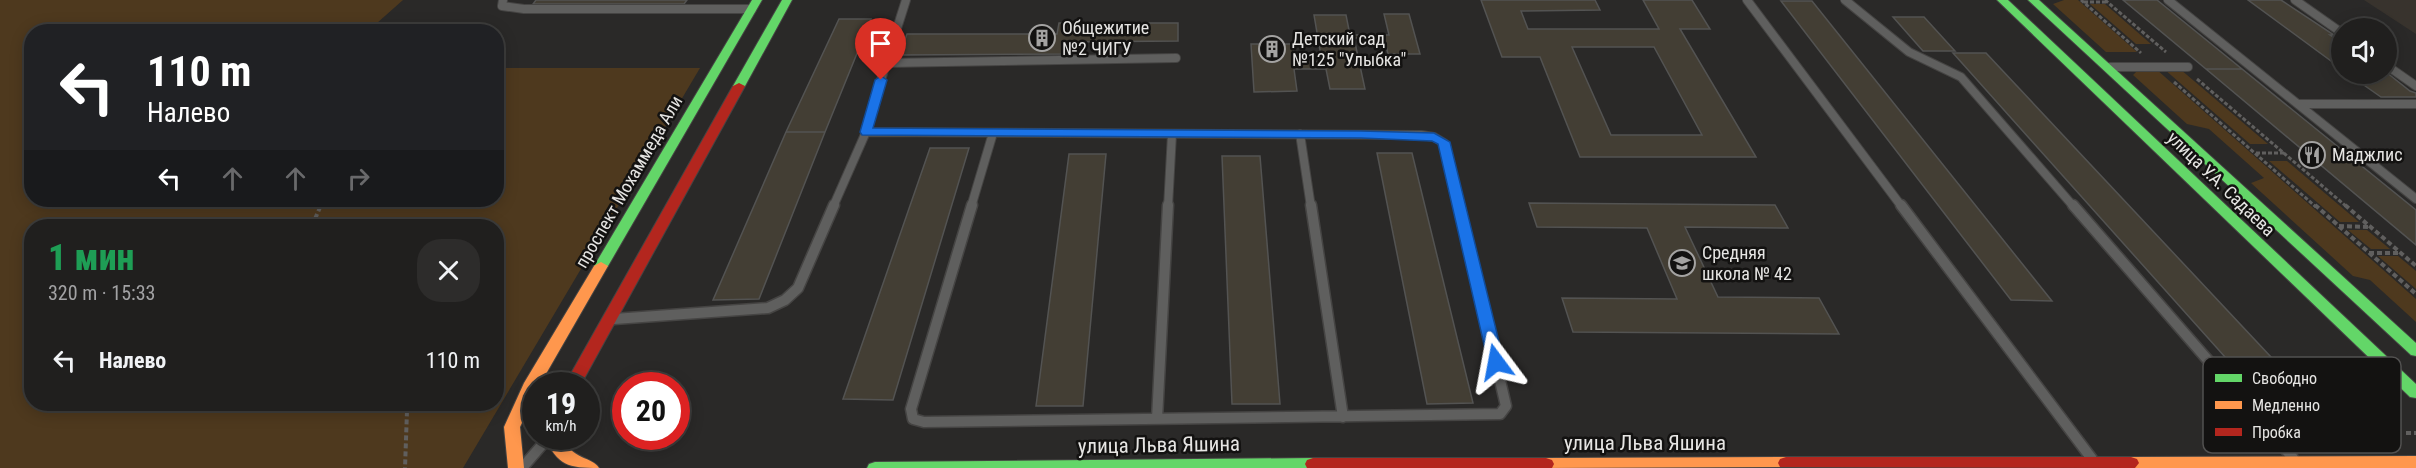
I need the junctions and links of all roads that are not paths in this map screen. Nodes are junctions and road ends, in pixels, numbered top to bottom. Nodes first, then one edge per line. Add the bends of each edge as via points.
1 (503, 0) edge
2 (716, 0) edge
3 (787, 0) edge
4 (906, 0) edge
5 (1747, 0) edge
6 (1845, 0) edge
7 (2002, 0) edge
8 (2033, 0) edge
9 (2168, 0) edge
10 (2295, 0) edge
11 (755, 5) edge
12 (710, 9) junction
13 (2331, 25) edge
14 (1176, 58) dead end
15 (886, 63) junction
16 (2186, 66) road end
17 (2106, 67) junction
18 (2397, 73) edge
19 (2416, 86) edge
20 (2298, 104) junction
21 (2416, 104) edge
22 (866, 132) junction
23 (993, 133) junction
24 (1172, 134) junction
25 (1300, 134) junction
26 (2416, 199) edge
27 (609, 319) junction
28 (2416, 351) edge
29 (2205, 357) edge
30 (2378, 357) edge
31 (580, 372) edge
32 (2401, 379) edge
33 (2416, 393) edge
34 (1343, 417) junction
35 (1157, 419) junction
36 (538, 450) edge
37 (559, 450) edge
38 (2288, 453) edge
39 (2416, 462) edge
40 (2095, 463) junction
41 (2297, 463) junction
42 (1044, 467) edge
43 (516, 468) edge
44 (522, 468) edge
45 (591, 468) edge
46 (875, 468) edge

1 - 12 lane via 502,6 524,9
2 - 12 lane
3 - 27 main road
4 - 15 lane
5 - 40 lane
6 - 29 lane via 1909,52 1961,77
7 - 30 main road, улица У.А. Садаева
8 - 17 main road, улица У.А. Садаева
9 - 20 lane
10 - 13 lane
11 - 12 lane
11 - 43 main road, проспект Мохаммеда Али via 532,383 512,428
14 - 15 lane
15 - 22 lane
16 - 17 lane
17 - 28 main road, улица У.А. Садаева
18 - 19 lane
20 - 21 lane
20 - 26 lane
22 - 23 lane
22 - 27 lane via 798,288 785,300 768,308
23 - 24 lane
23 - 35 lane via 910,410 913,419
24 - 25 lane
24 - 35 lane
25 - 34 lane
25 - 34 lane via 1421,135 1444,142 1506,406 1500,414 1493,415
27 - 31 main road
32 - 33 main road, улица У.А. Садаева
34 - 35 lane
36 - 44 lane
37 - 45 main road via 570,463
38 - 41 lane
39 - 41 main road, улица Льва Яшина
40 - 41 main road, улица Льва Яшина
40 - 42 main road, улица Льва Яшина
42 - 46 main road, улица Льва Яшина

